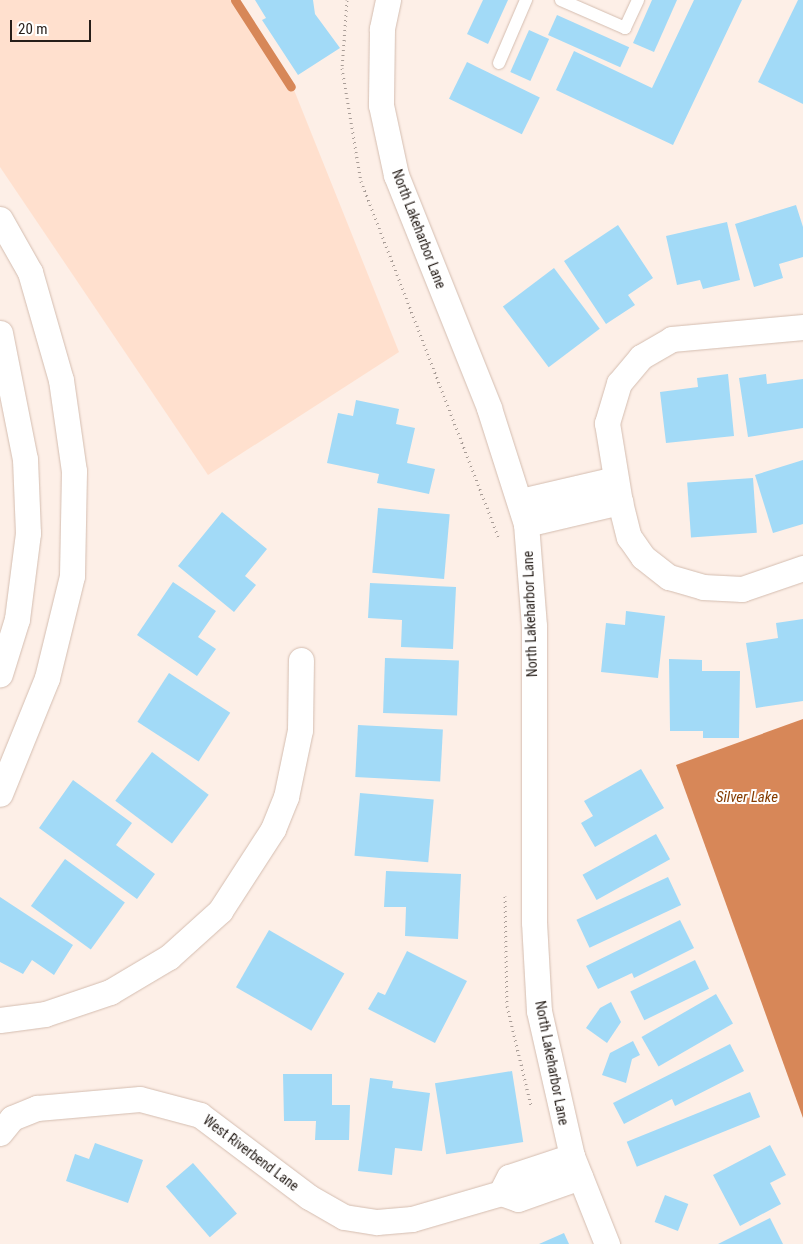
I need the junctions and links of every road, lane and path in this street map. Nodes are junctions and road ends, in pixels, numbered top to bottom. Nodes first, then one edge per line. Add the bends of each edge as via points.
1 (347, 0) edge
2 (388, 0) edge
3 (526, 0) edge
4 (561, 0) edge
5 (638, 0) edge
6 (499, 63) dead end
7 (4, 235) edge
8 (803, 328) edge
9 (0, 333) edge
10 (618, 490) junction
11 (523, 512) junction
12 (500, 542) dead end
13 (803, 568) edge
14 (301, 660) dead end
15 (0, 674) edge
16 (0, 794) edge
17 (505, 892) dead end
18 (0, 1020) edge
19 (534, 1115) dead end
20 (0, 1133) edge
21 (576, 1167) junction
22 (608, 1244) edge

1 - 12 path via 342,68 360,182
2 - 11 street, North Lakeharbor Lane via 382,29 381,105 396,175 489,408
3 - 6 lane
4 - 5 lane via 625,28
7 - 16 street via 30,272 61,380 74,471 72,576 47,678
8 - 10 street via 672,339 641,357 619,383 607,423
9 - 15 street via 25,459 28,533 17,619
10 - 11 street
10 - 13 street via 634,544 643,558 669,577 704,587 742,589
11 - 21 street, North Lakeharbor Lane via 534,626 534,922 539,1011
14 - 18 street via 300,730 286,797 273,829 220,911 169,957 110,992 45,1014
17 - 19 path via 508,1006
20 - 21 street, West Riverbend Lane via 12,1118 37,1108 140,1099 200,1115 309,1197 344,1217 377,1222 412,1219 501,1192 509,1177
21 - 22 street, North Lakeharbor Lane

